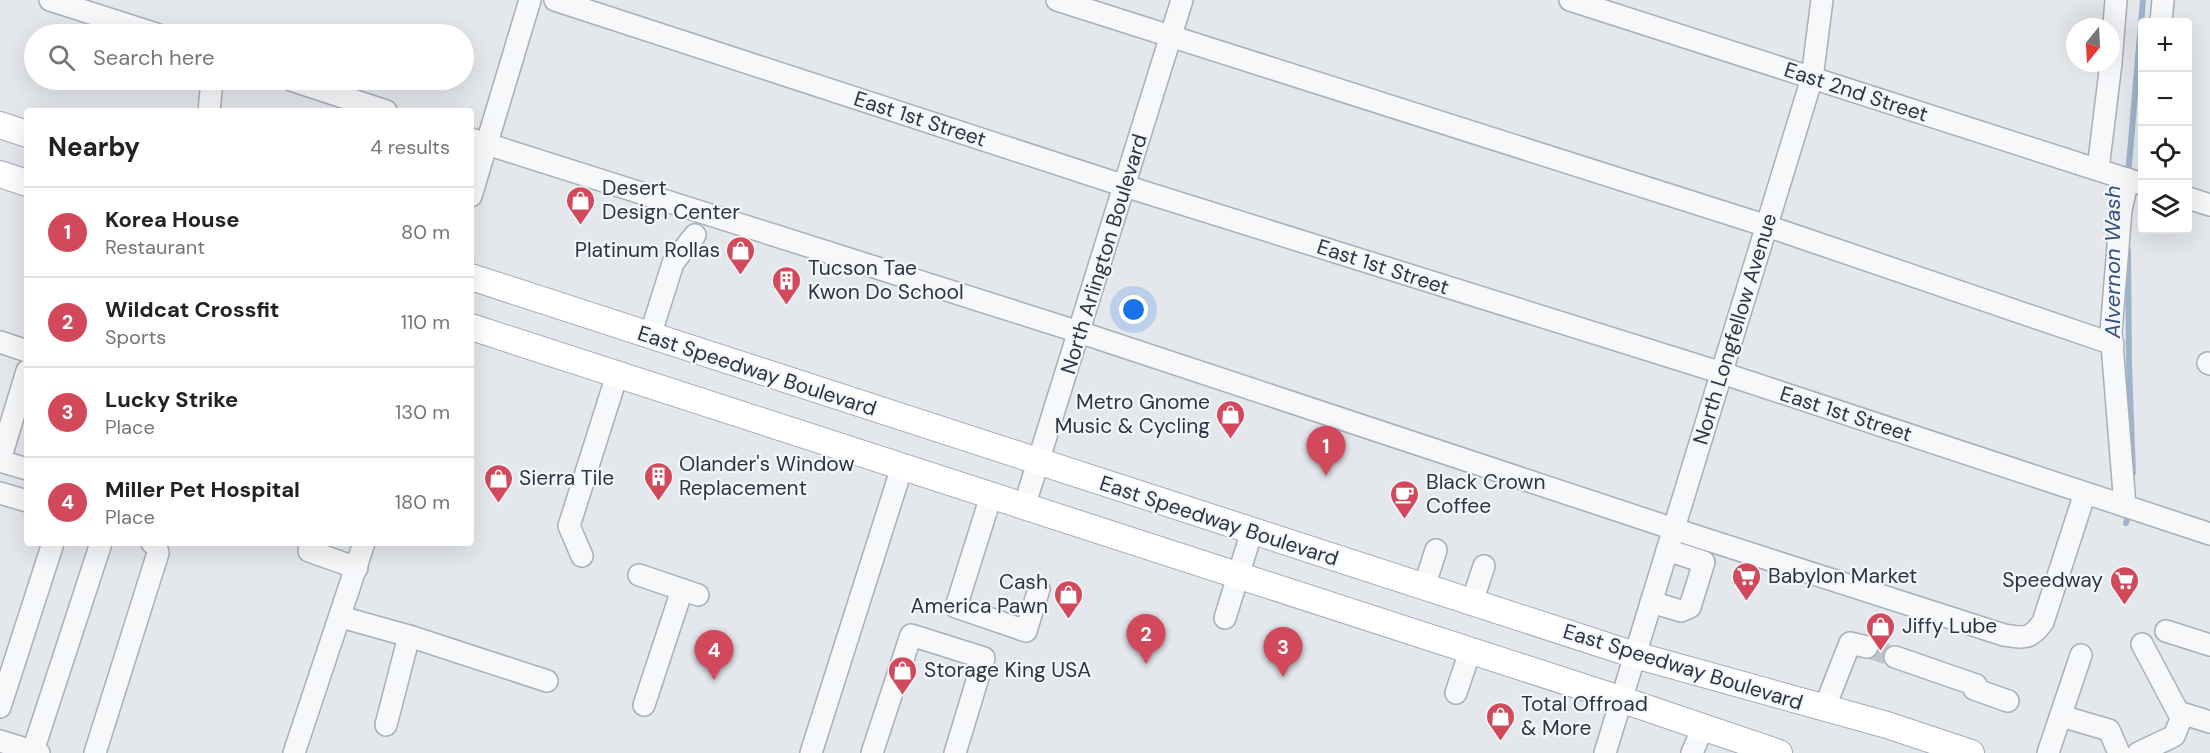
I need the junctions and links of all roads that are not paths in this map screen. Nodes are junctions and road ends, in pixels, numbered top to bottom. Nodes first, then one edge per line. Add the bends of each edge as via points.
1 (50, 0) edge
2 (530, 0) edge
3 (555, 0) edge
4 (1057, 0) edge
5 (1182, 0) edge
6 (1570, 0) edge
7 (1822, 0) edge
8 (2116, 0) edge
9 (2163, 0) edge
10 (2115, 18) edge
11 (2162, 18) edge
12 (125, 24) edge
13 (1171, 37) junction
14 (2110, 72) edge
15 (1812, 78) junction
16 (211, 90) edge
17 (322, 90) edge
18 (209, 108) edge
19 (377, 108) edge
20 (0, 126) edge
21 (24, 133) edge
22 (478, 142) edge
23 (2098, 170) junction
24 (474, 173) edge
25 (0, 174) edge
26 (24, 182) edge
27 (2135, 182) edge
28 (1125, 186) junction
29 (2192, 200) edge
30 (2210, 205) edge
31 (1767, 226) junction
32 (695, 236) dead end
33 (474, 278) edge
34 (474, 328) edge
35 (1079, 332) junction
36 (650, 336) junction
37 (0, 342) edge
38 (2113, 344) junction
39 (24, 350) edge
40 (1722, 374) junction
41 (617, 375) junction
42 (24, 377) edge
43 (7, 409) edge
44 (0, 460) edge
45 (1039, 462) junction
46 (902, 467) junction
47 (24, 468) edge
48 (0, 492) edge
49 (2085, 493) junction
50 (991, 496) junction
51 (24, 500) edge
52 (2125, 506) junction
53 (1024, 507) junction
54 (1674, 529) junction
55 (1252, 531) junction
56 (2210, 534) edge
57 (1722, 544) junction
58 (52, 546) edge
59 (100, 546) edge
60 (156, 546) edge
61 (310, 546) edge
62 (363, 546) edge
63 (1436, 550) dead end
64 (1667, 550) junction
65 (582, 556) dead end
66 (1704, 562) junction
67 (1484, 566) dead end
68 (357, 568) junction
69 (639, 575) dead end
70 (1238, 576) junction
71 (1424, 587) junction
72 (1039, 589) dead end
73 (1472, 602) junction
74 (1651, 602) junction
75 (341, 616) junction
76 (1225, 618) dead end
77 (2166, 631) dead end
78 (409, 636) junction
79 (2142, 644) dead end
80 (1859, 645) dead end
81 (2210, 645) edge
82 (1470, 651) junction
83 (1635, 655) junction
84 (2081, 655) dead end
85 (1894, 657) tunnel mouth
86 (547, 681) dead end
87 (1456, 693) dead end
88 (1623, 700) junction
89 (2008, 702) dead end
90 (644, 705) dead end
91 (0, 707) edge
92 (1824, 709) junction
93 (2183, 714) junction
94 (2061, 716) junction
95 (2210, 722) edge
96 (386, 725) dead end
97 (1703, 727) junction
98 (0, 741) edge
99 (36, 752) edge
100 (95, 753) edge
101 (294, 753) edge
102 (811, 753) edge
103 (872, 753) edge
104 (955, 753) edge
105 (1605, 753) edge
106 (1692, 753) edge
107 (1779, 753) edge
108 (1971, 753) edge
109 (2048, 753) edge
110 (2120, 753) edge
111 (2138, 753) edge

1 - 12 street
2 - 22 street
3 - 28 street, East 1st Street
4 - 13 street
5 - 13 street, North Arlington Boulevard
6 - 15 street, East 2nd Street
7 - 15 street, North Longfellow Avenue
8 - 10 street
9 - 11 street
13 - 28 street, North Arlington Boulevard
13 - 31 street
14 - 23 street
15 - 23 street, East 2nd Street
15 - 31 street, North Longfellow Avenue
16 - 18 street
17 - 19 street
20 - 21 main road
22 - 24 street
22 - 35 street
23 - 27 street, East 2nd Street
25 - 26 main road
27 - 38 street via 2121,210
28 - 35 street, North Arlington Boulevard
28 - 40 street, East 1st Street
29 - 30 street
31 - 38 street
31 - 40 street, North Longfellow Avenue
32 - 36 street via 673,263
33 - 36 main road, East Speedway Boulevard
34 - 41 main road
35 - 45 street, North Arlington Boulevard
35 - 54 street
36 - 45 main road, East Speedway Boulevard
37 - 39 street
38 - 52 street
40 - 49 street, East 1st Street
40 - 54 street, North Longfellow Avenue
41 - 46 main road
41 - 65 street via 569,526
42 - 43 street
43 - 44 street
44 - 47 street
45 - 53 street, North Arlington Boulevard
45 - 55 main road, East Speedway Boulevard
46 - 50 main road
46 - 102 street
48 - 51 street
49 - 52 street, East 1st Street
49 - 57 street via 2043,622 2035,633 2024,638 2004,635
50 - 53 main road
50 - 72 street via 956,608 1026,631
52 - 56 street, East 1st Street
53 - 70 main road
54 - 57 street
54 - 64 street, North Longfellow Avenue
55 - 70 street
55 - 71 main road, East Speedway Boulevard
57 - 66 street via 1717,557
58 - 91 street
59 - 99 street
60 - 100 street via 158,553
61 - 68 street via 309,551
62 - 68 street
63 - 71 street
64 - 66 street
64 - 74 street, North Longfellow Avenue
66 - 74 street via 1690,607 1682,610
67 - 73 street
68 - 75 street
69 - 90 street via 690,592
70 - 76 street
70 - 82 main road
71 - 73 main road, East Speedway Boulevard
73 - 83 main road, East Speedway Boulevard
74 - 83 street, North Longfellow Avenue
75 - 78 street
75 - 101 street
77 - 81 street
78 - 86 street
78 - 96 street
79 - 93 street via 2178,712
80 - 92 street
82 - 87 street
82 - 88 main road
83 - 88 street, North Longfellow Avenue
83 - 92 main road, East Speedway Boulevard
84 - 94 street
85 - 89 street
88 - 97 main road
88 - 105 street, North Longfellow Avenue
92 - 108 main road, East Speedway Boulevard
93 - 95 street
93 - 111 street via 2174,736
94 - 109 street
94 - 110 street via 2109,730
97 - 106 street
97 - 107 main road
98 - 99 street
103 - 104 street via 911,635 984,658

